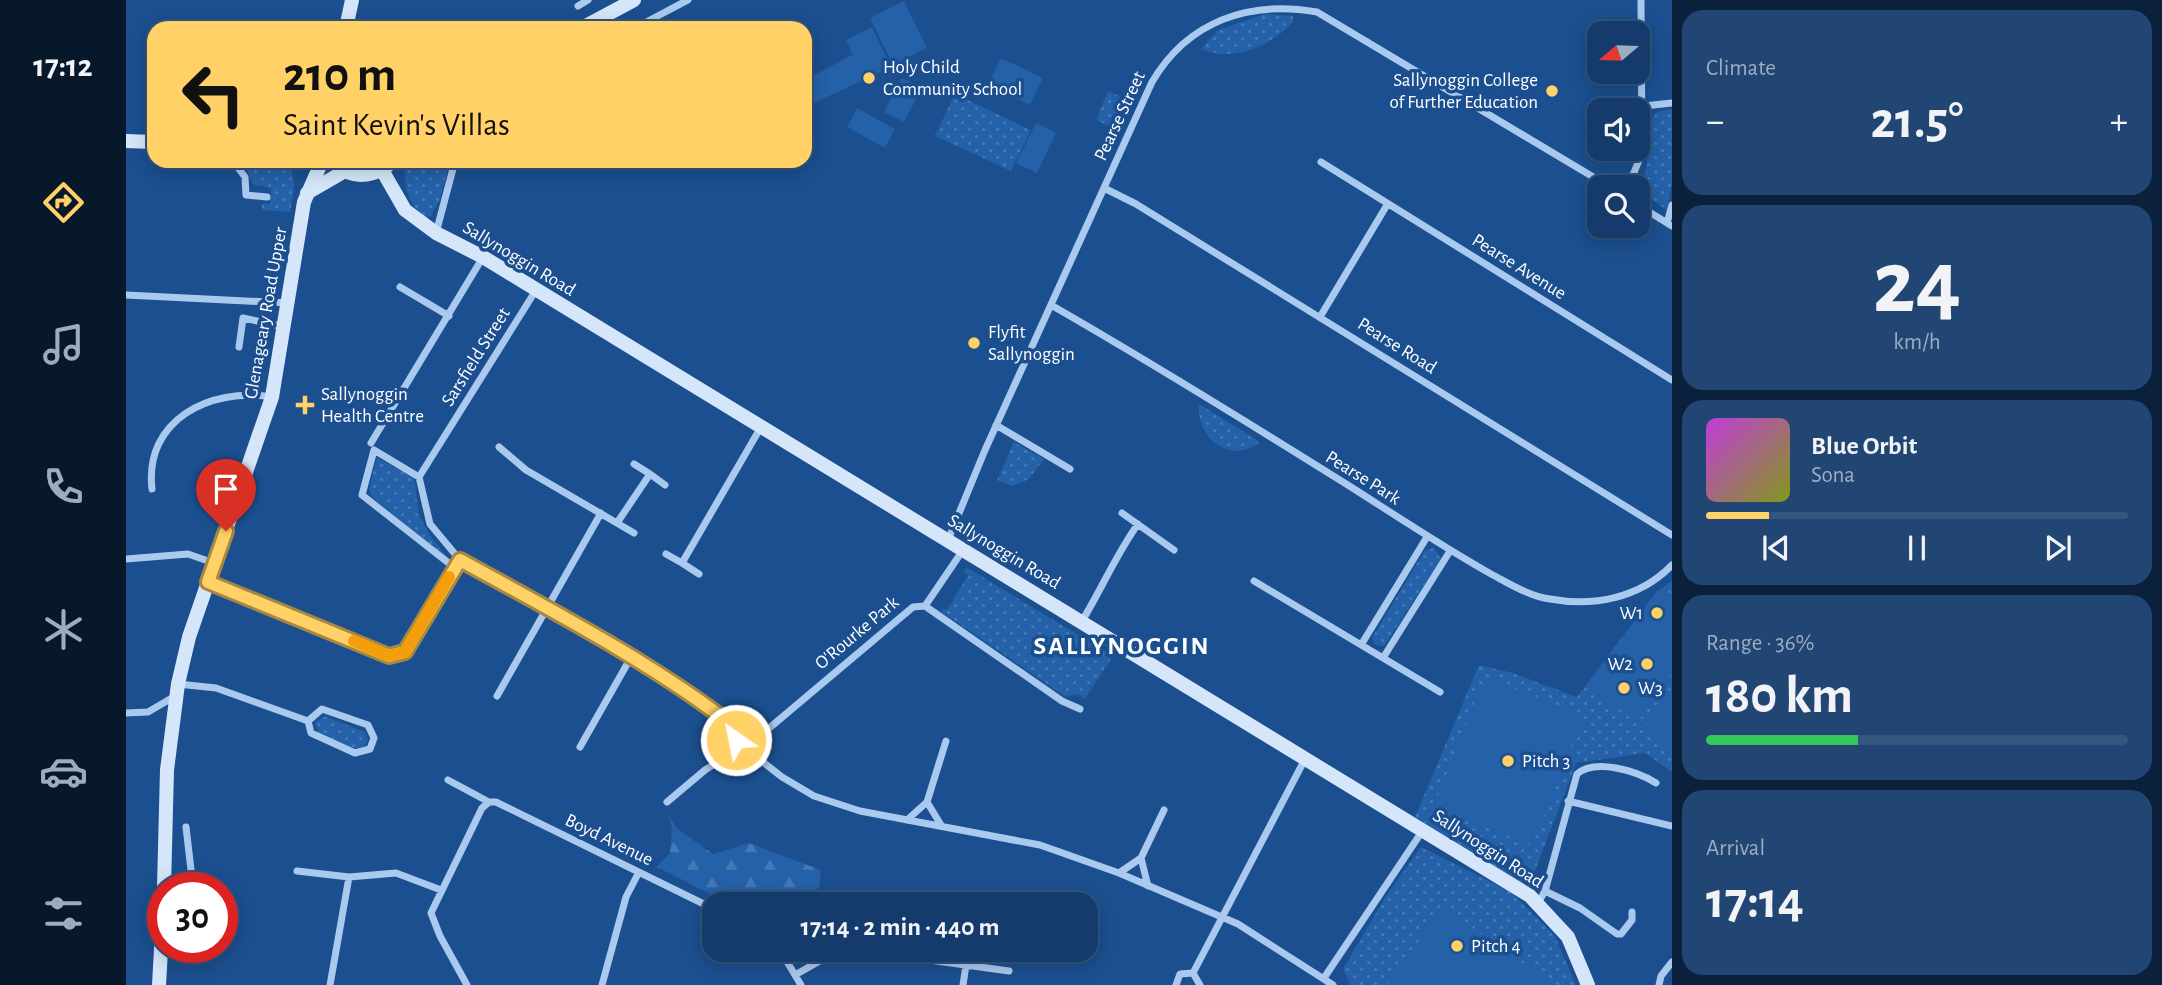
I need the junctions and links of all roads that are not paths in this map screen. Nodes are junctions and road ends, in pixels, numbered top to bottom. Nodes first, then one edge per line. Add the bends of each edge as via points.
1 (352, 0) edge
2 (588, 0) edge
3 (634, 0) edge
4 (688, 0) edge
5 (1641, 0) edge
6 (1255, 2) edge
7 (578, 6) dead end
8 (348, 21) edge
9 (595, 21) edge
10 (648, 21) edge
11 (1644, 98) edge
12 (1672, 103) edge
13 (1650, 105) edge
14 (126, 141) edge
15 (147, 142) edge
16 (1321, 162) dead end
17 (238, 168) edge
18 (319, 168) edge
19 (341, 168) edge
20 (381, 168) edge
21 (388, 168) edge
22 (453, 168) edge
23 (345, 171) junction
24 (1590, 175) edge
25 (1104, 188) junction
26 (307, 193) junction
27 (267, 197) dead end
28 (1387, 205) junction
29 (1672, 205) edge
30 (1650, 213) edge
31 (1669, 225) edge
32 (436, 233) junction
33 (483, 257) junction
34 (400, 287) dead end
35 (536, 290) junction
36 (126, 295) edge
37 (290, 303) junction
38 (1051, 305) junction
39 (449, 316) junction
40 (1320, 317) junction
41 (286, 327) junction
42 (239, 347) dead end
43 (1672, 380) edge
44 (272, 397) junction
45 (996, 425) junction
46 (761, 427) junction
47 (373, 447) junction
48 (499, 447) dead end
49 (635, 464) dead end
50 (1070, 469) dead end
51 (650, 474) junction
52 (419, 477) junction
53 (665, 485) dead end
54 (152, 489) dead end
55 (601, 513) junction
56 (1122, 513) dead end
57 (617, 523) junction
58 (1138, 524) junction
59 (634, 533) dead end
60 (1672, 534) edge
61 (1427, 537) junction
62 (948, 540) junction
63 (964, 550) junction
64 (1174, 550) dead end
65 (1450, 551) junction
66 (666, 554) dead end
67 (126, 559) edge
68 (460, 560) junction
69 (215, 563) junction
70 (682, 563) junction
71 (1672, 565) edge
72 (455, 568) junction
73 (699, 574) dead end
74 (1254, 581) dead end
75 (208, 582) junction
76 (925, 606) junction
77 (547, 608) junction
78 (1082, 621) junction
79 (1362, 645) junction
80 (1383, 658) junction
81 (630, 659) junction
82 (178, 690) junction
83 (1440, 692) dead end
84 (497, 696) dead end
85 (1080, 709) dead end
86 (127, 713) edge
87 (308, 720) junction
88 (741, 732) junction
89 (761, 735) junction
90 (946, 741) dead end
91 (580, 747) dead end
92 (738, 749) junction
93 (754, 755) junction
94 (1305, 759) junction
95 (448, 780) dead end
96 (1656, 783) dead end
97 (1569, 801) junction
98 (489, 802) junction
99 (667, 802) dead end
100 (927, 802) junction
101 (1164, 810) dead end
102 (907, 820) junction
103 (941, 825) junction
104 (1672, 826) edge
105 (186, 827) dead end
106 (1423, 830) junction
107 (1140, 858) junction
108 (297, 871) dead end
109 (164, 872) edge
110 (191, 872) edge
111 (639, 872) junction
112 (1119, 873) junction
113 (349, 877) junction
114 (1148, 886) junction
115 (441, 890) junction
116 (1541, 897) junction
117 (702, 903) edge
118 (1632, 912) dead end
119 (1220, 918) junction
120 (787, 962) edge
121 (818, 962) edge
122 (944, 962) edge
123 (1672, 962) edge
124 (160, 963) edge
125 (966, 965) junction
126 (1009, 971) dead end
127 (1193, 973) junction
128 (795, 975) junction
129 (1324, 978) junction
130 (159, 985) edge
131 (330, 985) edge
132 (467, 985) edge
133 (602, 985) edge
134 (801, 985) edge
135 (963, 985) edge
136 (1176, 985) edge
137 (1200, 985) edge
138 (1333, 985) edge
139 (1588, 985) edge
140 (1659, 985) edge

1 - 8 street
2 - 7 street
3 - 9 street
4 - 10 street
5 - 11 street
6 - 24 street, Pearse Street via 1292,3 1317,12
6 - 25 street, Pearse Street via 1210,21 1161,67
12 - 13 street
14 - 15 street
16 - 28 street, Pearse Avenue
17 - 27 street via 245,177 246,195
18 - 26 street, Glenageary Road Upper
19 - 23 street
20 - 23 street via 361,175
21 - 32 street, Sallynoggin Road via 405,210
22 - 32 street
23 - 26 street
25 - 38 street, Pearse Street
25 - 40 street, Pearse Road
26 - 37 street, Glenageary Road Upper
28 - 40 street
28 - 43 street, Pearse Avenue
29 - 31 street
30 - 31 street
32 - 33 street, Sallynoggin Road
33 - 35 street, Sallynoggin Road
33 - 39 street
34 - 39 street
35 - 46 street, Sallynoggin Road
35 - 52 street, Sarsfield Street
36 - 37 street
37 - 41 street, Glenageary Road Upper
38 - 45 street, Pearse Street
38 - 61 street, Pearse Park
39 - 47 street
40 - 60 street, Pearse Road
41 - 42 street via 243,318
41 - 44 street, Glenageary Road Upper
44 - 54 street via 227,396 174,421 161,435 150,466
44 - 69 street, Glenageary Road Upper
45 - 50 street
45 - 62 street, Pearse Street
46 - 62 street, Sallynoggin Road
46 - 70 street
47 - 52 street
47 - 72 street via 362,495
48 - 55 street via 526,470
49 - 51 street
51 - 53 street
51 - 57 street
52 - 68 street via 430,524
55 - 57 street
55 - 77 street
56 - 58 street
57 - 59 street
58 - 64 street
58 - 78 street
61 - 65 street, Pearse Park
61 - 79 street
62 - 63 street, Sallynoggin Road
63 - 76 street, O'Rourke Park
63 - 78 street, Sallynoggin Road
65 - 71 street, Pearse Park via 1520,589 1548,599 1586,603 1625,597
65 - 80 street
66 - 70 street
67 - 69 street via 188,554
68 - 72 street
68 - 77 street
69 - 75 street, Glenageary Road Upper
70 - 73 street
72 - 75 street via 405,652 398,656
74 - 79 street
75 - 82 street, Glenageary Road Upper
76 - 85 street
76 - 89 street, O'Rourke Park via 913,607
77 - 81 street
77 - 84 street
78 - 94 street, Sallynoggin Road
79 - 80 street
80 - 83 street
81 - 88 street
81 - 91 street
82 - 86 street via 148,712
82 - 87 street via 216,688
82 - 109 street, Glenageary Road Upper via 167,770
87 - 87 street via 311,733 355,753 365,752 373,744 368,724 322,709
88 - 89 street via 754,729
88 - 92 street via 736,740
89 - 93 street via 763,744
90 - 100 street
92 - 93 street
92 - 99 street
93 - 102 street via 814,796
94 - 106 street, Sallynoggin Road
94 - 119 street
95 - 98 street, Boyd Avenue
96 - 97 street via 1643,775 1587,766 1574,779
97 - 104 street
97 - 116 street
98 - 111 street, Boyd Avenue
98 - 115 street
100 - 102 street
100 - 103 street
101 - 107 street
102 - 103 street
103 - 112 street via 1040,845
105 - 110 street
106 - 116 street, Sallynoggin Road
106 - 129 street
107 - 112 street
107 - 114 street
108 - 113 street
111 - 117 street, Boyd Avenue
111 - 133 street via 626,897
112 - 114 street
113 - 115 street via 396,873
113 - 131 street
114 - 119 street
115 - 132 street via 432,920
116 - 118 street via 1580,908 1617,934 1632,920
116 - 139 street, Sallynoggin Road via 1568,937
119 - 127 street
119 - 129 street via 1238,924
120 - 128 street
121 - 128 street
122 - 125 street
123 - 140 street
124 - 130 street
125 - 126 street
125 - 135 street
127 - 136 street via 1180,974
127 - 137 street
128 - 134 street
129 - 138 street

